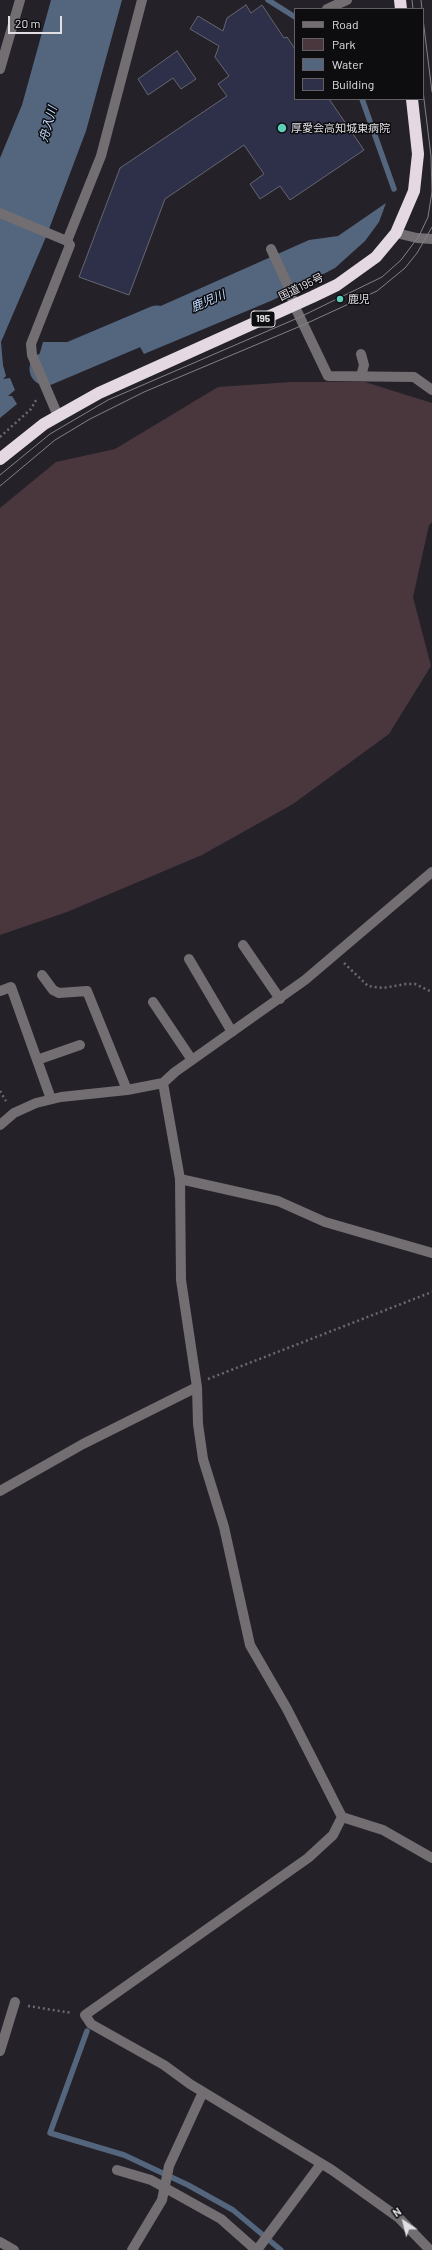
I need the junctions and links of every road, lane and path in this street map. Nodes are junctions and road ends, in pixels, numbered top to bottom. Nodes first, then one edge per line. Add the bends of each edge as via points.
1 (20, 0) edge
2 (142, 0) edge
3 (346, 0) edge
4 (329, 8) edge
5 (0, 69) edge
6 (412, 100) edge
7 (0, 213) edge
8 (396, 233) junction
9 (64, 239) junction
10 (432, 239) edge
11 (271, 249) dead end
12 (294, 305) junction
13 (362, 354) dead end
14 (361, 376) junction
15 (432, 390) edge
16 (58, 416) junction
17 (0, 459) edge
18 (432, 872) edge
19 (243, 944) dead end
20 (335, 954) junction
21 (189, 959) dead end
22 (42, 976) dead end
23 (0, 990) edge
24 (432, 992) edge
25 (280, 999) junction
26 (153, 1002) dead end
27 (232, 1032) junction
28 (80, 1045) dead end
29 (37, 1060) junction
30 (192, 1060) junction
31 (163, 1083) junction
32 (127, 1090) junction
33 (51, 1099) junction
34 (0, 1125) edge
35 (180, 1179) junction
36 (432, 1253) edge
37 (432, 1292) edge
38 (197, 1387) junction
39 (0, 1491) edge
40 (342, 1817) junction
41 (432, 1858) edge
42 (14, 2002) joint
43 (84, 2015) junction
44 (0, 2051) edge
45 (203, 2092) junction
46 (321, 2164) junction
47 (117, 2170) dead end
48 (163, 2187) junction
49 (0, 2242) edge
50 (14, 2250) edge
51 (132, 2250) edge
52 (256, 2250) edge
53 (430, 2250) edge

1 - 5 street
2 - 9 street via 101,156
3 - 4 street
6 - 8 highway, 国道195号 / 195 via 418,154 417,174 409,205
7 - 9 street
8 - 10 street
8 - 12 highway, 国道195号 / 195 via 376,258 358,271 337,285
9 - 16 street via 70,245 70,250 31,344 32,355
11 - 12 street
12 - 14 street via 328,376
12 - 16 highway, 国道195号 / 195 via 99,393
13 - 14 street via 364,365
14 - 15 street via 414,377
16 - 17 highway, 国道195号 / 195
18 - 20 street
19 - 25 street
20 - 24 path via 368,986 384,988 415,984
20 - 25 street
21 - 27 street
22 - 32 street via 53,990 60,994 87,991
23 - 29 street via 11,987
25 - 27 street
26 - 30 street
27 - 30 street
28 - 29 street
29 - 33 street
30 - 31 street
31 - 32 street
31 - 35 street
32 - 33 street
33 - 34 street via 22,1108
35 - 36 street via 278,1201 325,1222
35 - 38 street via 181,1280
37 - 38 path via 203,1381
38 - 39 street via 83,1444
38 - 40 street via 198,1424 203,1459 224,1527 250,1645 287,1709
40 - 41 street via 383,1830
40 - 43 street via 333,1835 308,1858
42 - 43 path via 39,2009
42 - 44 street
43 - 45 street via 91,2024 164,2064
45 - 46 street
45 - 48 street via 169,2166
46 - 52 street
46 - 53 street via 399,2218
47 - 48 street via 151,2180
48 - 51 street via 162,2200
48 - 52 street via 221,2219
49 - 50 street

